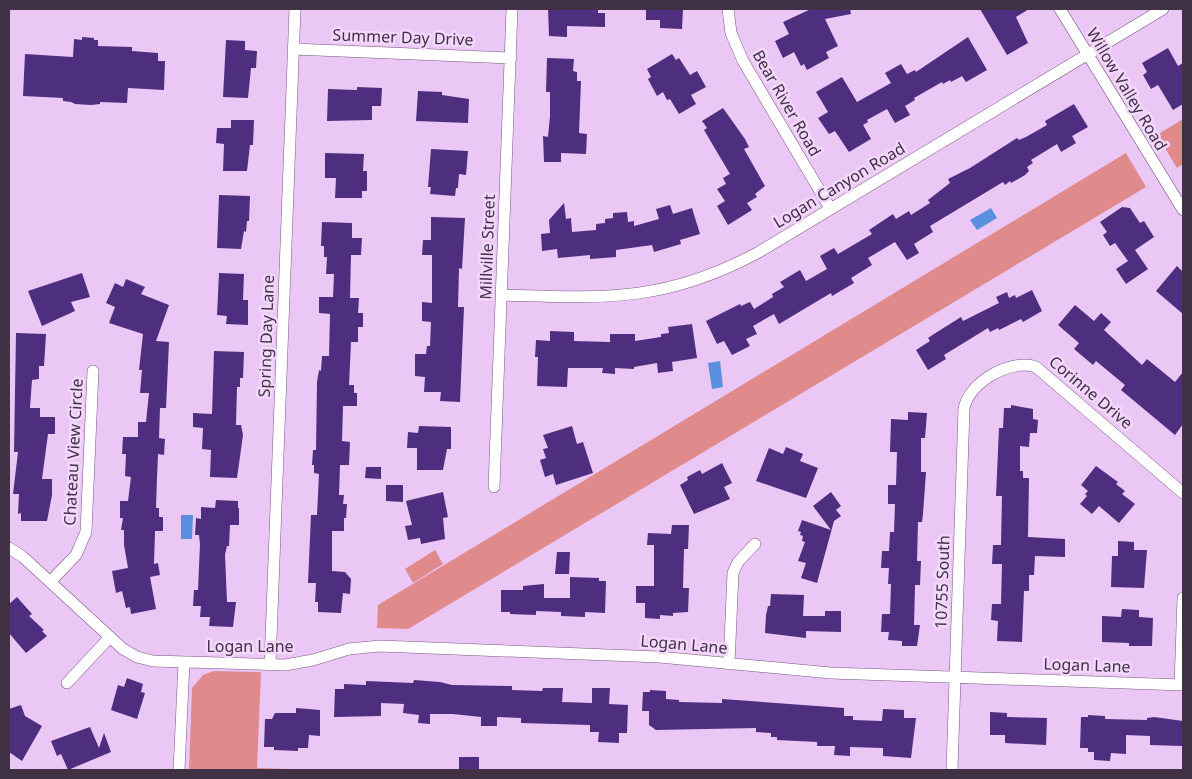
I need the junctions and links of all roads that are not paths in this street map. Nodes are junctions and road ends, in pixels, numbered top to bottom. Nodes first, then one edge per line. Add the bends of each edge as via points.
1 (295, 9) edge
2 (512, 9) edge
3 (728, 9) edge
4 (1060, 9) edge
5 (1163, 9) edge
6 (293, 50) junction
7 (1088, 54) junction
8 (510, 58) junction
9 (830, 208) junction
10 (1183, 210) edge
11 (502, 295) junction
12 (93, 370) dead end
13 (968, 395) joint
14 (494, 488) dead end
15 (1183, 493) edge
16 (754, 544) dead end
17 (9, 548) edge
18 (50, 582) junction
19 (1183, 598) edge
20 (110, 637) junction
21 (184, 662) junction
22 (729, 664) junction
23 (270, 665) junction
24 (955, 677) junction
25 (67, 683) dead end
26 (1182, 685) edge
27 (179, 770) edge
28 (952, 770) edge

1 - 6 street, Spring Day Lane
2 - 8 street, Millville Street
3 - 9 street, Bear River Road via 731,33 743,61
4 - 7 street, Willow Valley Road
5 - 7 street, Logan Canyon Road
6 - 8 street, Summer Day Drive
6 - 23 street, Spring Day Lane
7 - 9 street, Logan Canyon Road
7 - 10 street, Willow Valley Road
8 - 11 street, Millville Street
9 - 11 street, Logan Canyon Road via 739,262 678,286 604,298
11 - 14 street, Millville Street
12 - 18 street, Chateau View Circle via 86,532 76,555
13 - 15 street, Corinne Drive via 979,384 1011,365 1036,367
13 - 24 street, 10755 South via 964,409
16 - 22 street via 738,562 733,574
17 - 18 street, Logan Lane
18 - 20 street, Logan Lane
19 - 26 street
20 - 21 street, Logan Lane via 137,657
20 - 25 street
21 - 23 street, Logan Lane
21 - 27 street
22 - 23 street, Logan Lane via 642,656 380,646 349,649 295,664
22 - 24 street, Logan Lane via 831,673
24 - 26 street, Logan Lane
24 - 28 street, 10755 South

